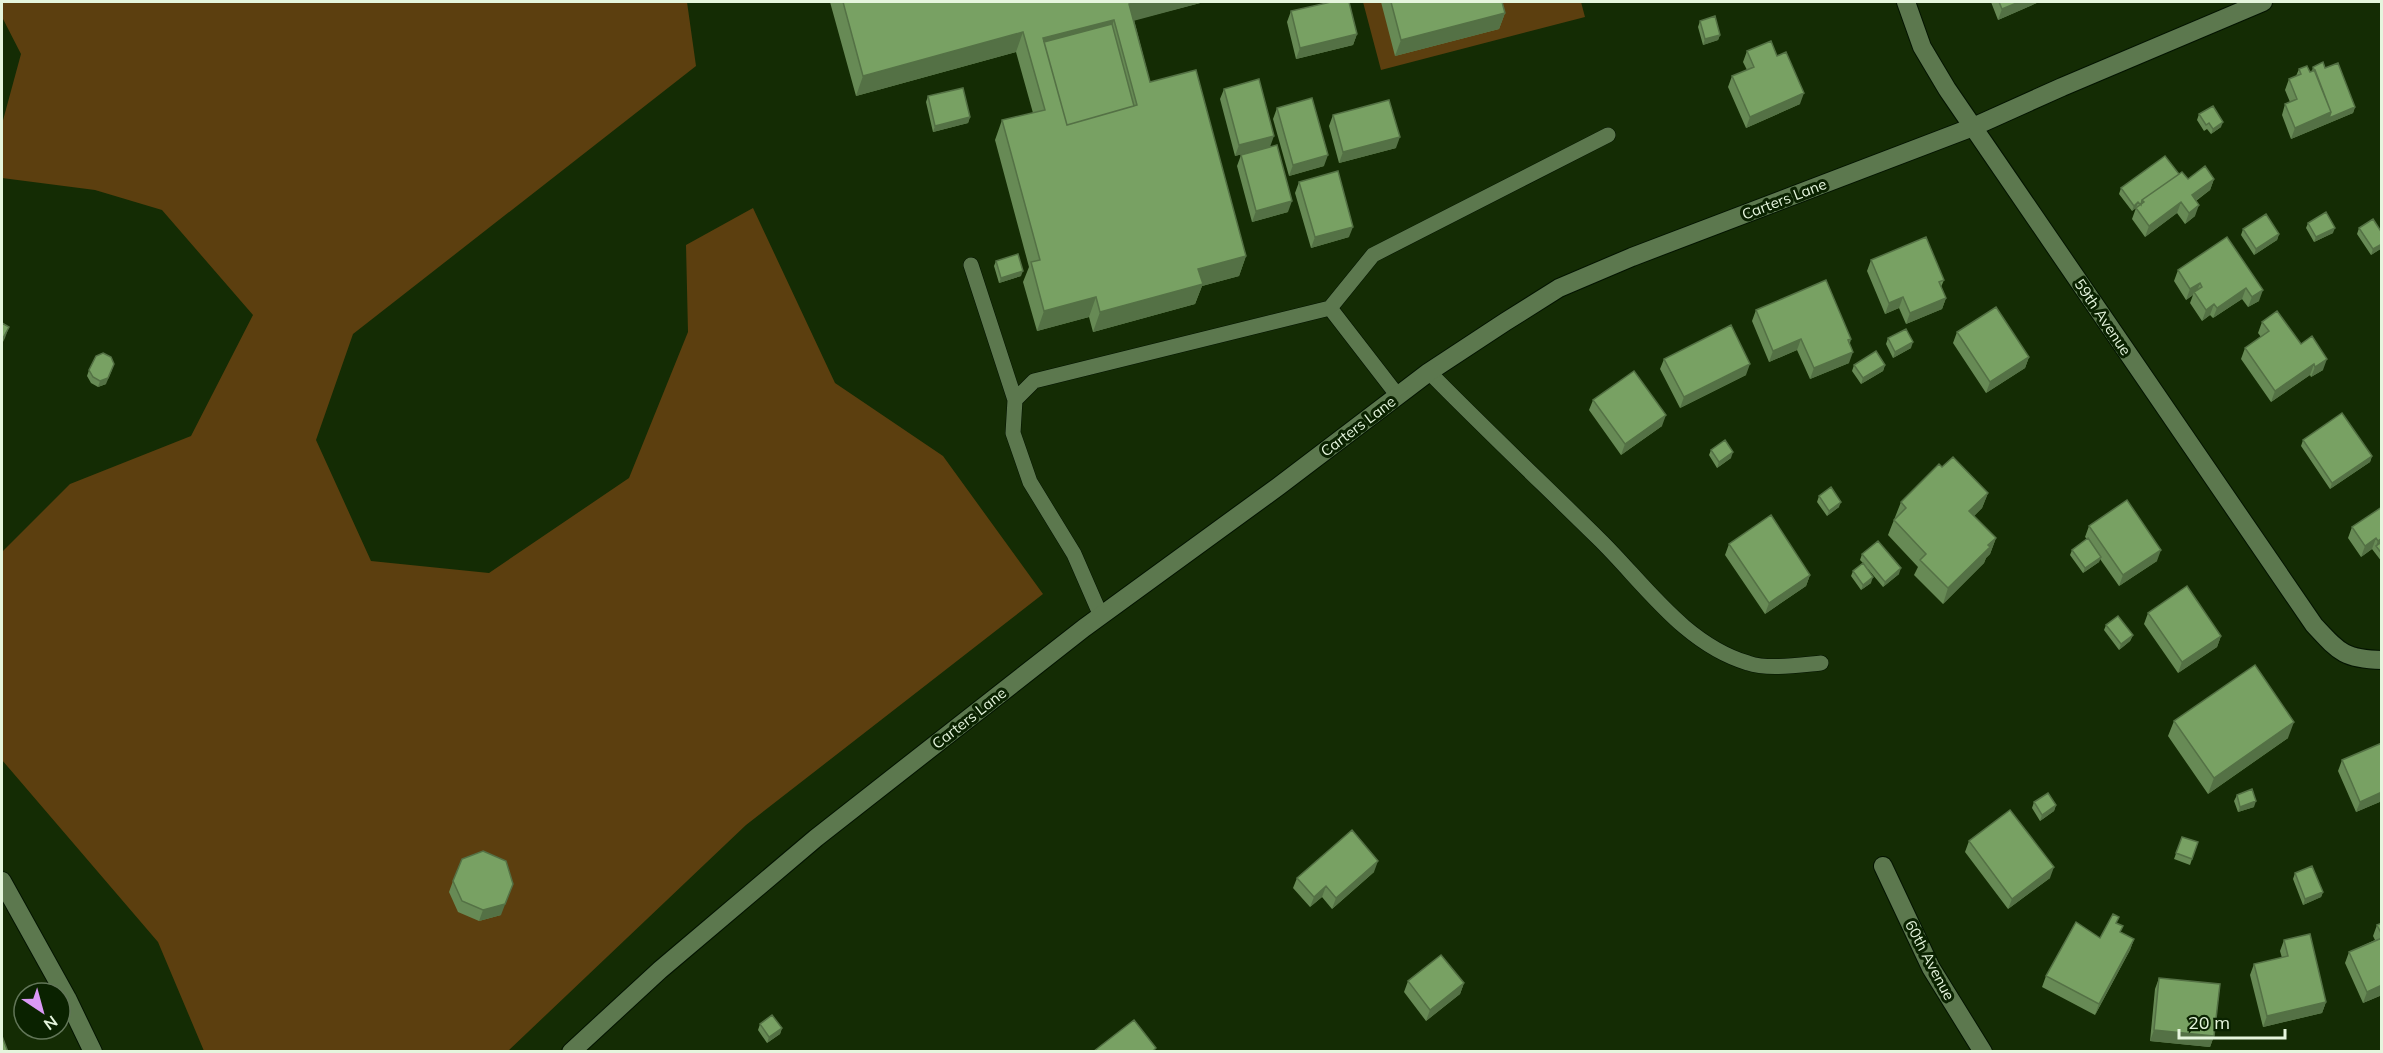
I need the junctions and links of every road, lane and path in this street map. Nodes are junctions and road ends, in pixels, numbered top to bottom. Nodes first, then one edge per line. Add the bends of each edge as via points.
1 (1906, 2) edge
2 (2264, 2) edge
3 (1973, 128) junction
4 (1608, 135) dead end
5 (971, 265) dead end
6 (1330, 308) junction
7 (1429, 372) junction
8 (1398, 396) junction
9 (1015, 400) junction
10 (1101, 616) junction
11 (2382, 660) edge
12 (1821, 663) dead end
13 (1883, 866) dead end
14 (2, 881) edge
15 (93, 1052) edge
16 (571, 1052) edge
17 (1983, 1052) edge

1 - 3 street, 59th Avenue via 1922,47
2 - 3 street, Carters Lane
3 - 7 street, Carters Lane via 1559,288
3 - 11 street, 59th Avenue via 2314,625 2337,649 2356,659
4 - 6 lane via 1373,255
5 - 9 lane
6 - 8 lane
6 - 9 lane via 1034,381
7 - 8 street, Carters Lane
7 - 12 lane via 1679,623 1712,647 1749,664
8 - 10 street, Carters Lane
9 - 10 lane via 1013,433 1030,482 1074,554
10 - 16 street, Carters Lane via 816,838 660,970
13 - 17 street, 60th Avenue via 1931,968
14 - 15 street

